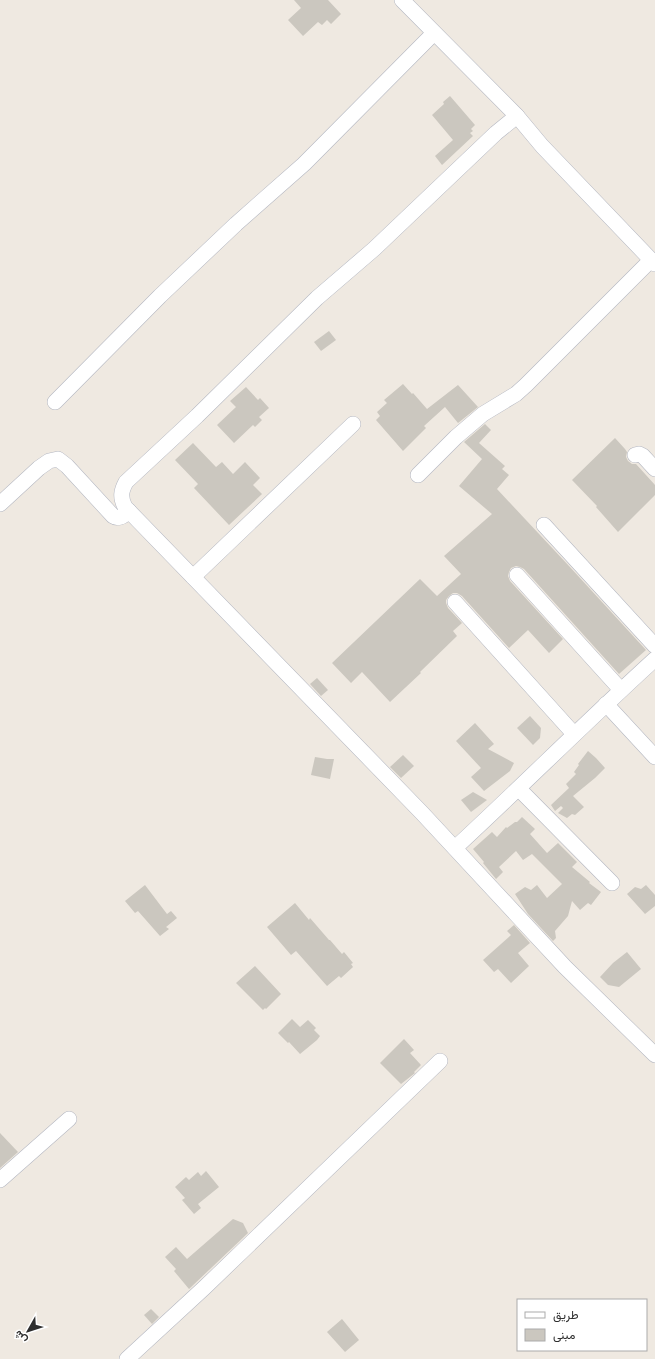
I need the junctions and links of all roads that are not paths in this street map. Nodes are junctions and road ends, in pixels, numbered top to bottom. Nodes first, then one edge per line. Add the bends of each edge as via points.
1 (402, 0) edge
2 (434, 33) junction
3 (517, 116) junction
4 (653, 262) edge
5 (55, 402) dead end
6 (353, 424) dead end
7 (635, 455) dead end
8 (655, 469) edge
9 (418, 475) dead end
10 (0, 504) edge
11 (129, 511) junction
12 (544, 525) dead end
13 (517, 575) dead end
14 (193, 577) junction
15 (455, 602) dead end
16 (655, 646) edge
17 (655, 659) edge
18 (621, 690) junction
19 (606, 704) junction
20 (574, 734) junction
21 (655, 756) edge
22 (519, 789) junction
23 (455, 848) junction
24 (612, 883) dead end
25 (655, 1055) edge
26 (440, 1061) dead end
27 (69, 1119) dead end
28 (0, 1180) edge
29 (127, 1359) edge

1 - 2 street
2 - 3 street
2 - 5 street via 304,164 160,296
3 - 4 street via 542,146
3 - 11 street via 374,249 317,298 126,482 121,494
4 - 9 street via 526,385 516,394 482,414
6 - 14 street
7 - 8 street via 643,456
10 - 11 street via 39,468 49,461 58,459 113,516 120,518
11 - 14 street
12 - 16 street
13 - 18 street
14 - 23 street
15 - 20 street
17 - 18 street
18 - 19 street
19 - 20 street
19 - 21 street
20 - 22 street
22 - 23 street
22 - 24 street
23 - 25 street via 565,967
26 - 29 street via 210,1283
27 - 28 street

